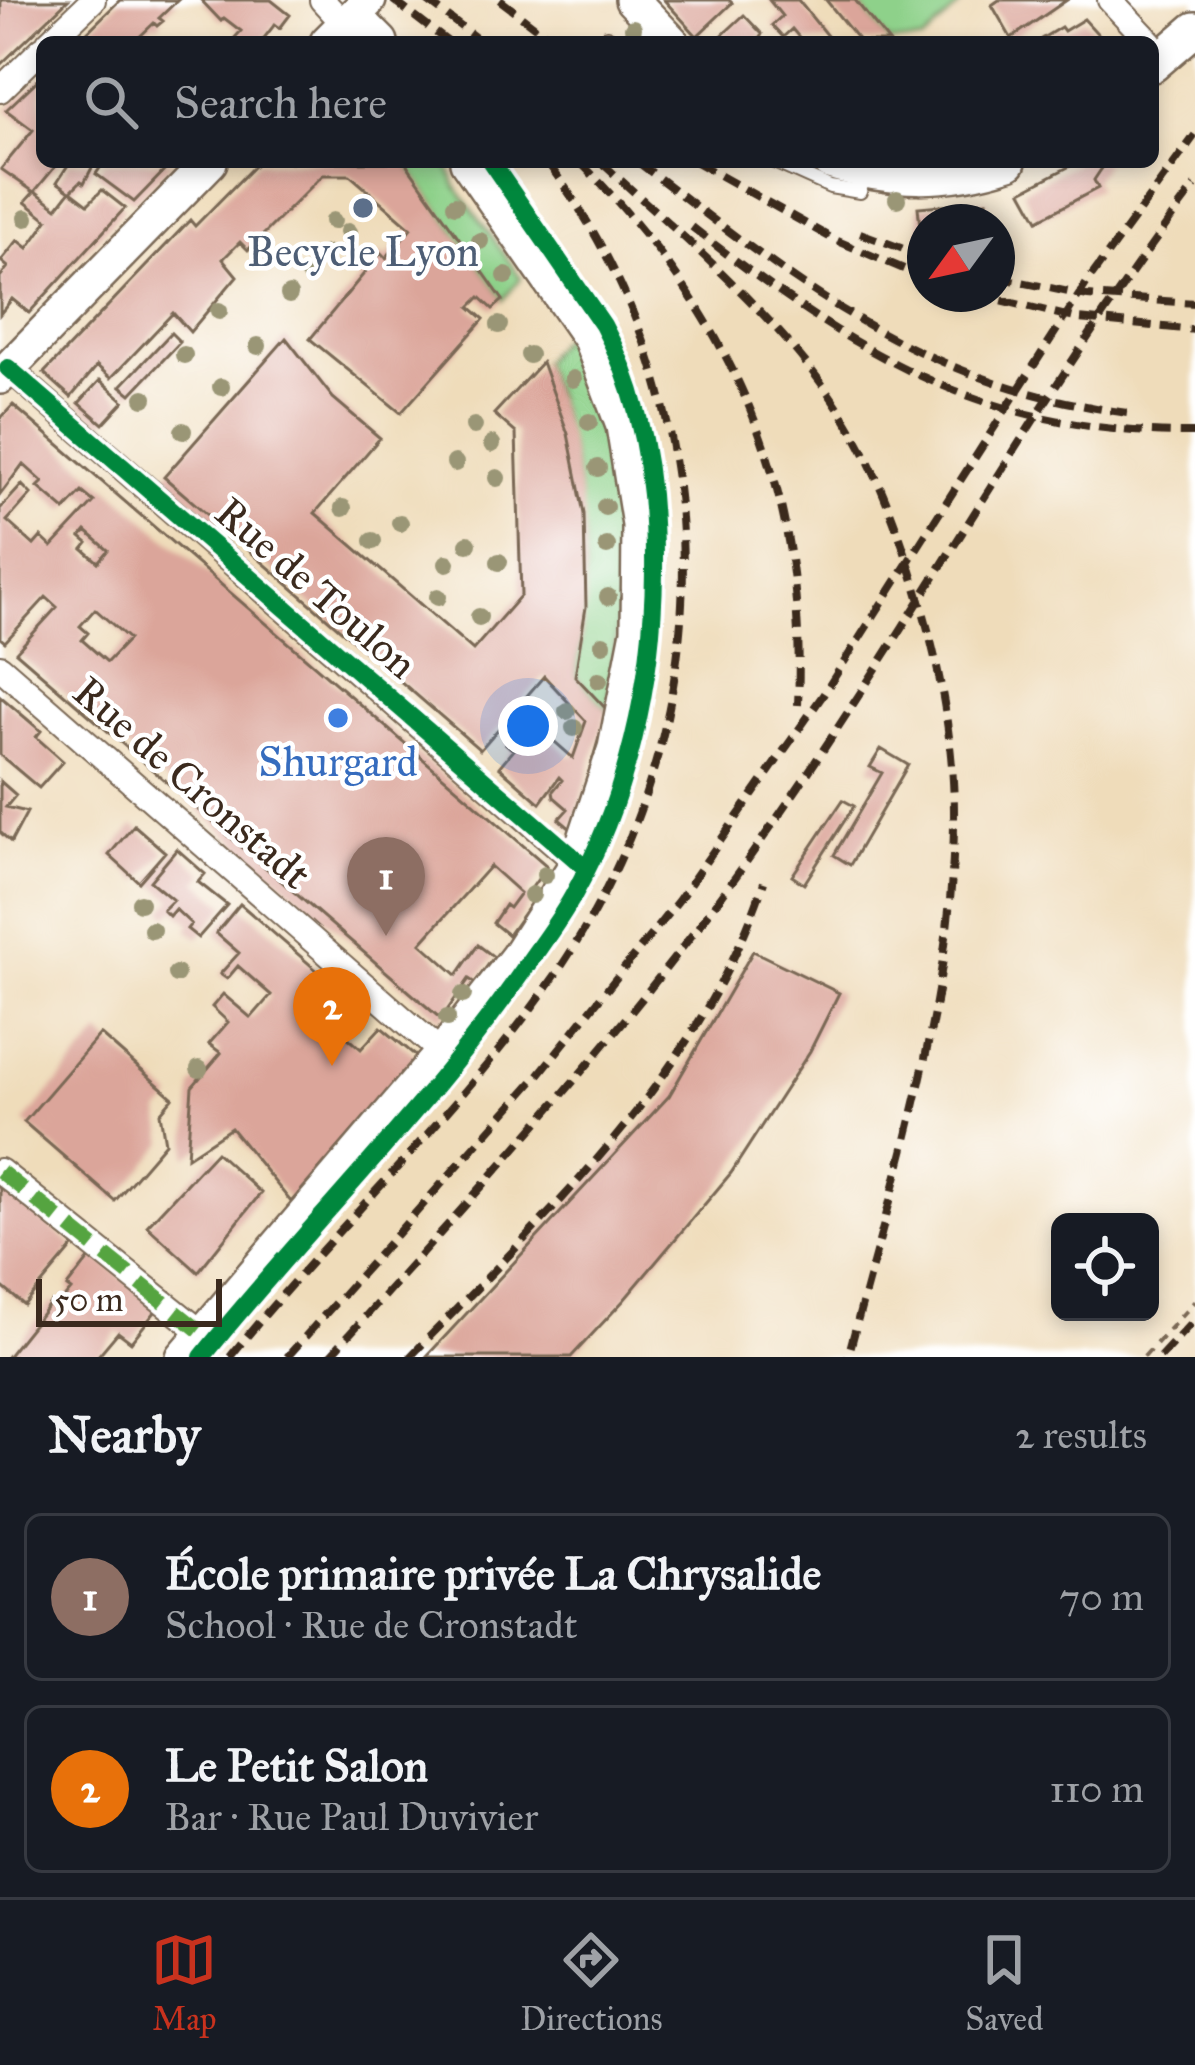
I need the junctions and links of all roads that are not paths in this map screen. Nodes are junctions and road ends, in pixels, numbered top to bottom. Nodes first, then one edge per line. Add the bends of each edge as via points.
1 (93, 0) edge
2 (632, 0) edge
3 (1110, 0) edge
4 (343, 16) edge
5 (1195, 29) edge
6 (56, 36) edge
7 (372, 36) edge
8 (665, 36) edge
9 (1141, 36) edge
10 (1159, 50) edge
11 (36, 55) edge
12 (0, 90) edge
13 (204, 168) edge
14 (471, 168) edge
15 (787, 168) edge
16 (849, 168) edge
17 (992, 168) edge
18 (866, 173) junction
19 (4, 373) edge
20 (0, 667) edge
21 (577, 863) junction
22 (442, 1053) junction
23 (0, 1171) edge
24 (192, 1345) edge

1 - 6 street
2 - 8 main road
3 - 9 street
4 - 7 main road
5 - 10 main road
11 - 12 street
13 - 19 main road
14 - 21 main road via 590,339 623,426 636,505 638,631 615,748
15 - 18 lane via 860,192
16 - 18 main road
17 - 18 main road via 940,177
19 - 21 street, Rue de Toulon
20 - 22 street, Rue de Cronstadt
21 - 22 main road
22 - 24 main road
23 - 24 street

